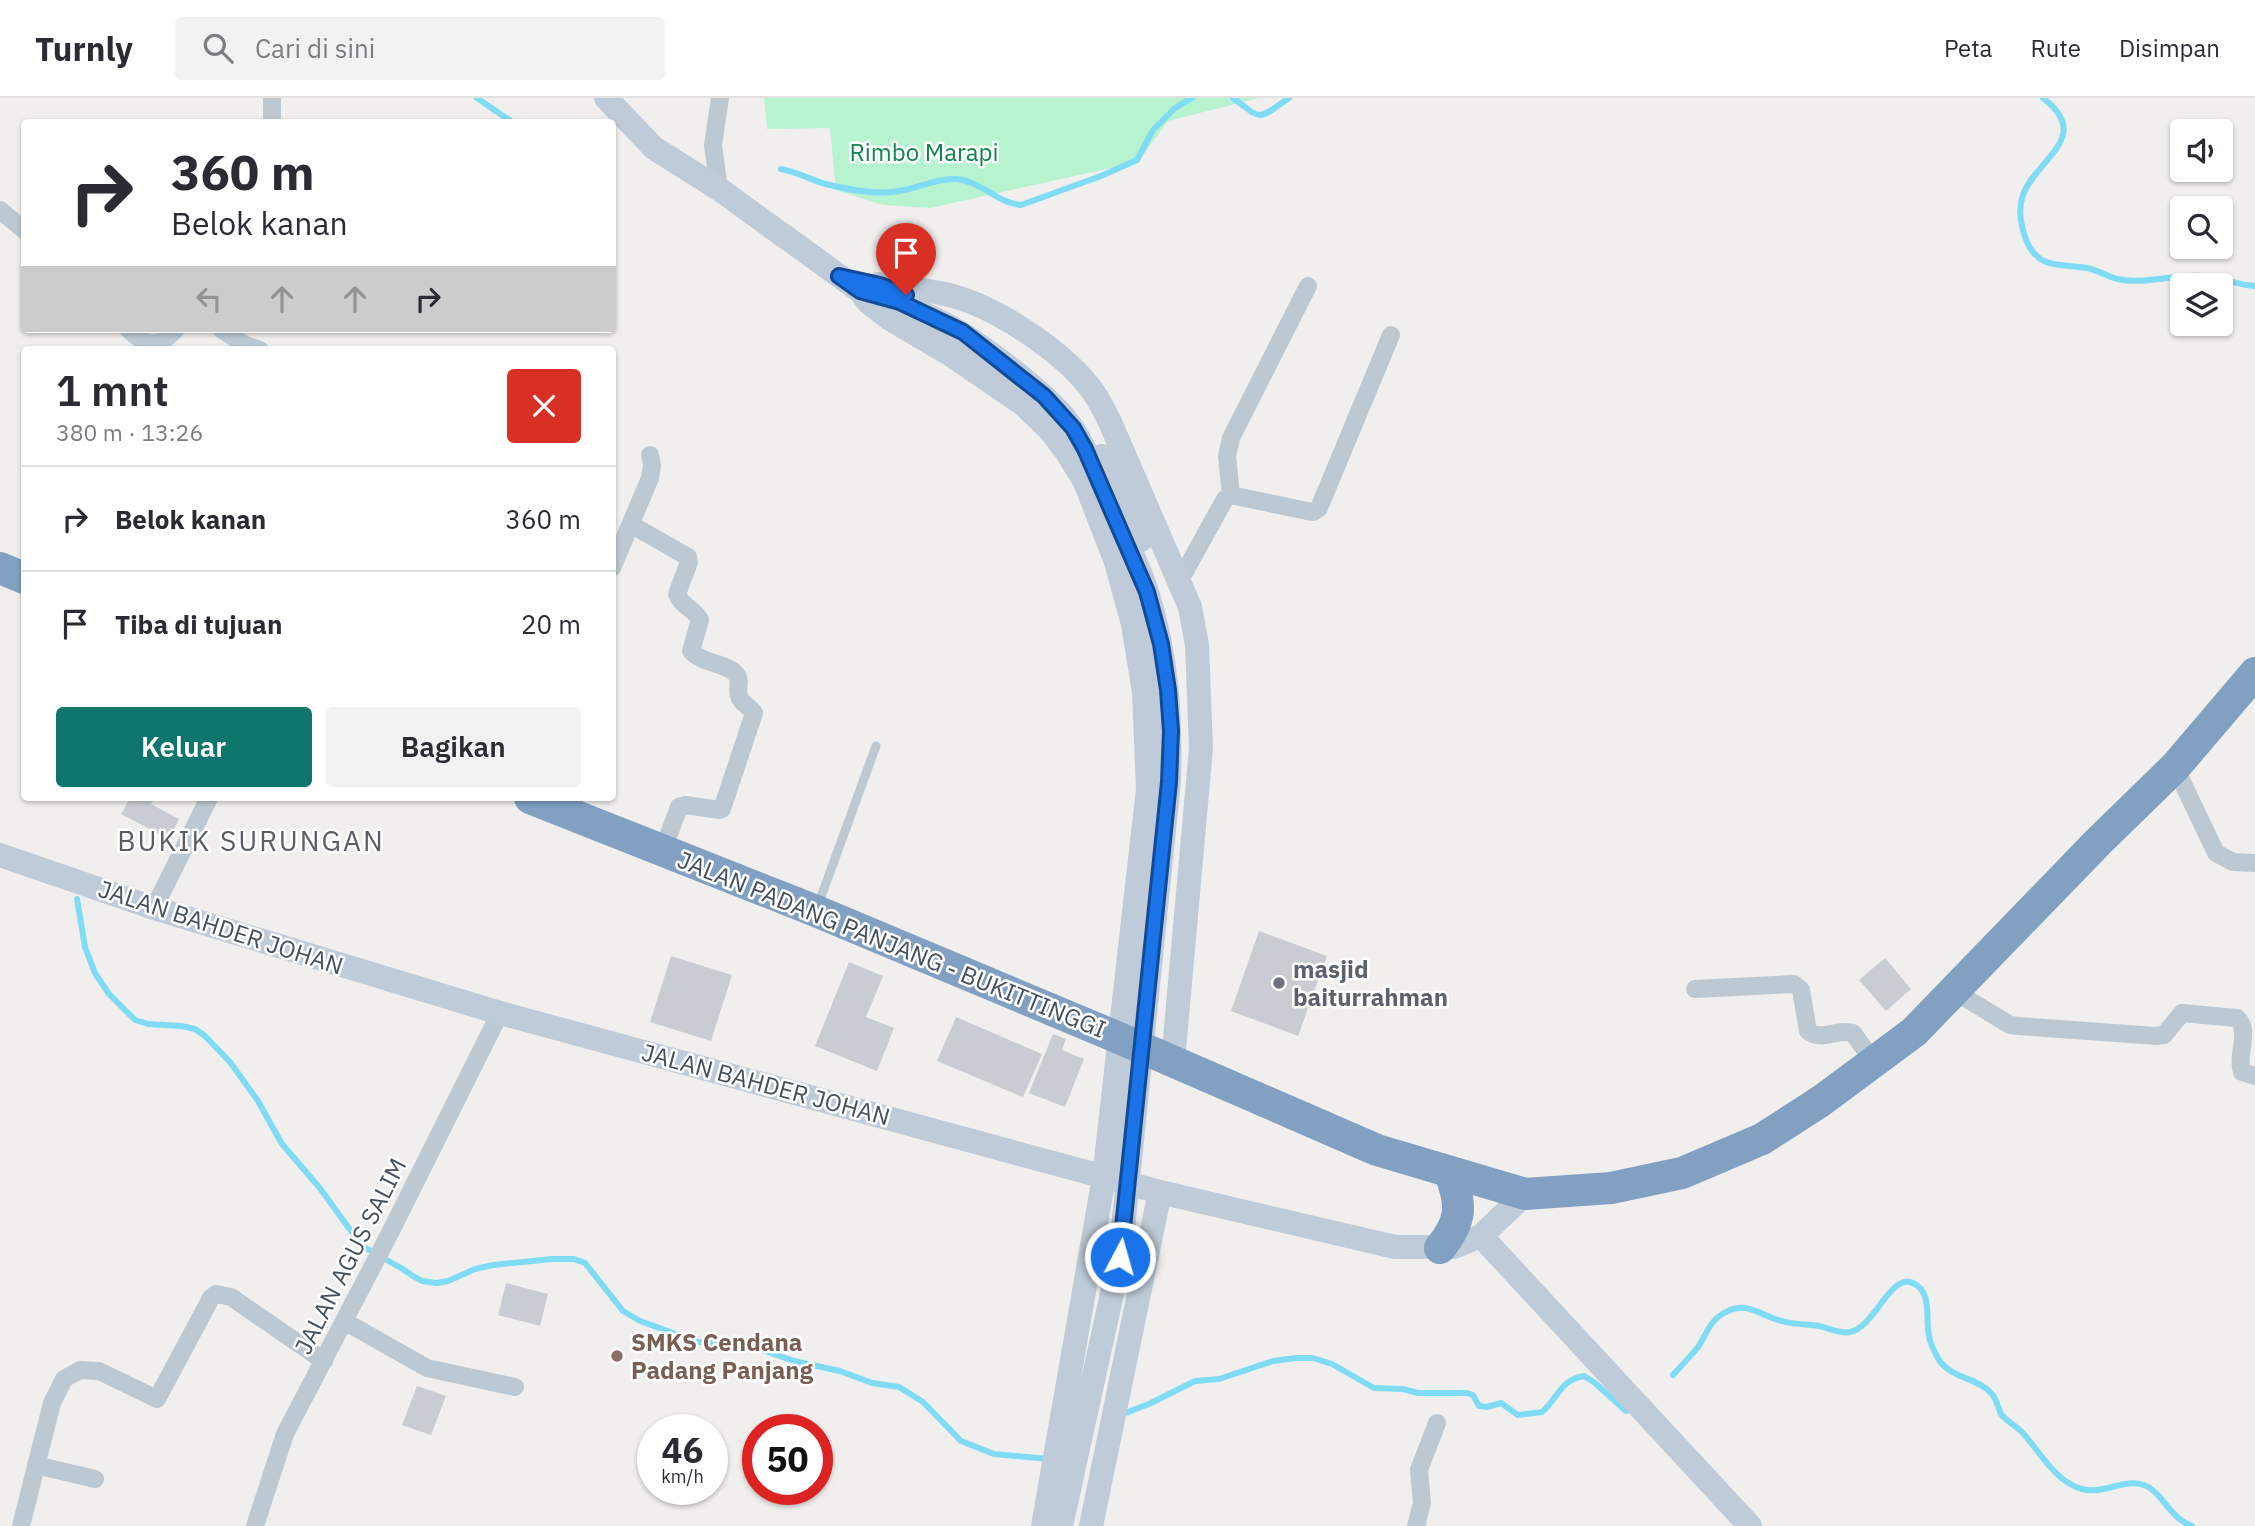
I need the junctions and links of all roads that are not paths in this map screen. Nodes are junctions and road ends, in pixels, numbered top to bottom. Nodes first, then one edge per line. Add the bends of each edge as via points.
1 (272, 98) edge
2 (606, 98) edge
3 (720, 98) edge
4 (272, 119) edge
5 (719, 189) junction
6 (0, 210) edge
7 (21, 228) edge
8 (1308, 286) dead end
9 (870, 288) junction
10 (132, 333) edge
11 (173, 333) edge
12 (227, 333) edge
13 (1391, 335) dead end
14 (147, 346) edge
15 (151, 346) edge
16 (248, 346) edge
17 (650, 455) dead end
18 (1231, 495) junction
19 (632, 525) junction
20 (616, 559) edge
21 (1180, 582) junction
22 (2249, 690) edge
23 (876, 746) dead end
24 (2175, 767) junction
25 (208, 801) edge
26 (538, 801) edge
27 (663, 850) junction
28 (1, 858) edge
29 (2255, 863) edge
30 (154, 908) junction
31 (816, 911) junction
32 (1695, 989) dead end
33 (1954, 991) junction
34 (500, 1013) junction
35 (1119, 1038) junction
36 (1173, 1061) junction
37 (1873, 1061) junction
38 (2255, 1076) edge
39 (1450, 1173) junction
40 (1104, 1177) junction
41 (1160, 1192) junction
42 (1525, 1194) junction
43 (1480, 1236) junction
44 (1440, 1248) junction
45 (344, 1321) junction
46 (324, 1361) junction
47 (514, 1387) dead end
48 (1437, 1423) dead end
49 (36, 1465) junction
50 (95, 1479) dead end
51 (1075, 1496) junction
52 (21, 1526) edge
53 (255, 1526) edge
54 (1043, 1526) edge
55 (1061, 1526) edge
56 (1074, 1526) edge
57 (1091, 1526) edge
58 (1416, 1526) edge
59 (1750, 1526) edge

1 - 4 street
2 - 5 main road via 654,148
3 - 5 street via 713,145
5 - 9 main road via 839,276
6 - 7 street
8 - 18 street via 1231,438 1227,456
9 - 21 main road via 930,290 982,306 1012,322 1074,370 1094,392 1110,422
9 - 35 main road via 869,302 890,319 1023,404 1050,429 1085,482 1116,562 1133,624 1144,692 1148,789
9 - 51 main road via 984,332 1036,373 1082,419 1159,583 1182,686 1183,782 1134,1251
10 - 14 street
11 - 15 street
12 - 16 street
13 - 18 street via 1319,508 1313,512
17 - 19 street via 650,478
18 - 21 street
19 - 20 street
19 - 27 street via 688,557 677,594 700,620 691,651 734,673 741,700 754,713 722,808 679,807
21 - 36 main road via 1198,645 1201,748
22 - 24 highway, JALAN PADANG PANJANG - BUKITTINGGI
23 - 31 lane
24 - 29 street via 2216,853 2233,862
24 - 33 highway, JALAN PADANG PANJANG - BUKITTINGGI
25 - 30 street
26 - 27 highway, JALAN PADANG PANJANG - BUKITTINGGI
27 - 31 highway, JALAN PADANG PANJANG - BUKITTINGGI
28 - 30 main road, JALAN BAHDER JOHAN
30 - 34 main road, JALAN BAHDER JOHAN
31 - 35 highway, JALAN PADANG PANJANG - BUKITTINGGI
32 - 37 street via 1794,984 1801,990 1808,1031 1818,1037 1853,1033
33 - 37 highway, JALAN PADANG PANJANG - BUKITTINGGI via 1914,1032
33 - 38 street via 2019,1026 2156,1037 2168,1031 2182,1013 2237,1018 2243,1028 2239,1065 2242,1072
34 - 40 main road, JALAN BAHDER JOHAN
34 - 45 street, JALAN AGUS SALIM
35 - 36 highway, JALAN PADANG PANJANG - BUKITTINGGI
35 - 40 main road
36 - 39 highway, JALAN PADANG PANJANG - BUKITTINGGI via 1377,1150
37 - 42 highway, JALAN PADANG PANJANG - BUKITTINGGI via 1762,1139 1682,1173 1611,1188
39 - 42 highway, JALAN PADANG PANJANG - BUKITTINGGI
39 - 44 highway via 1458,1193 1457,1223
40 - 41 main road, JALAN BAHDER JOHAN
40 - 54 main road
41 - 44 main road, JALAN BAHDER JOHAN via 1395,1247
41 - 57 main road
42 - 43 main road, JALAN BAHDER JOHAN
43 - 44 main road, JALAN BAHDER JOHAN
43 - 59 main road
45 - 46 street, JALAN AGUS SALIM
45 - 47 street via 427,1368
46 - 49 street via 231,1297 216,1294 157,1399 99,1371 80,1370 64,1379 52,1403
46 - 53 street, JALAN AGUS SALIM via 285,1434
48 - 58 street via 1419,1470 1423,1503
49 - 50 street
49 - 52 street
51 - 55 main road
51 - 56 main road

